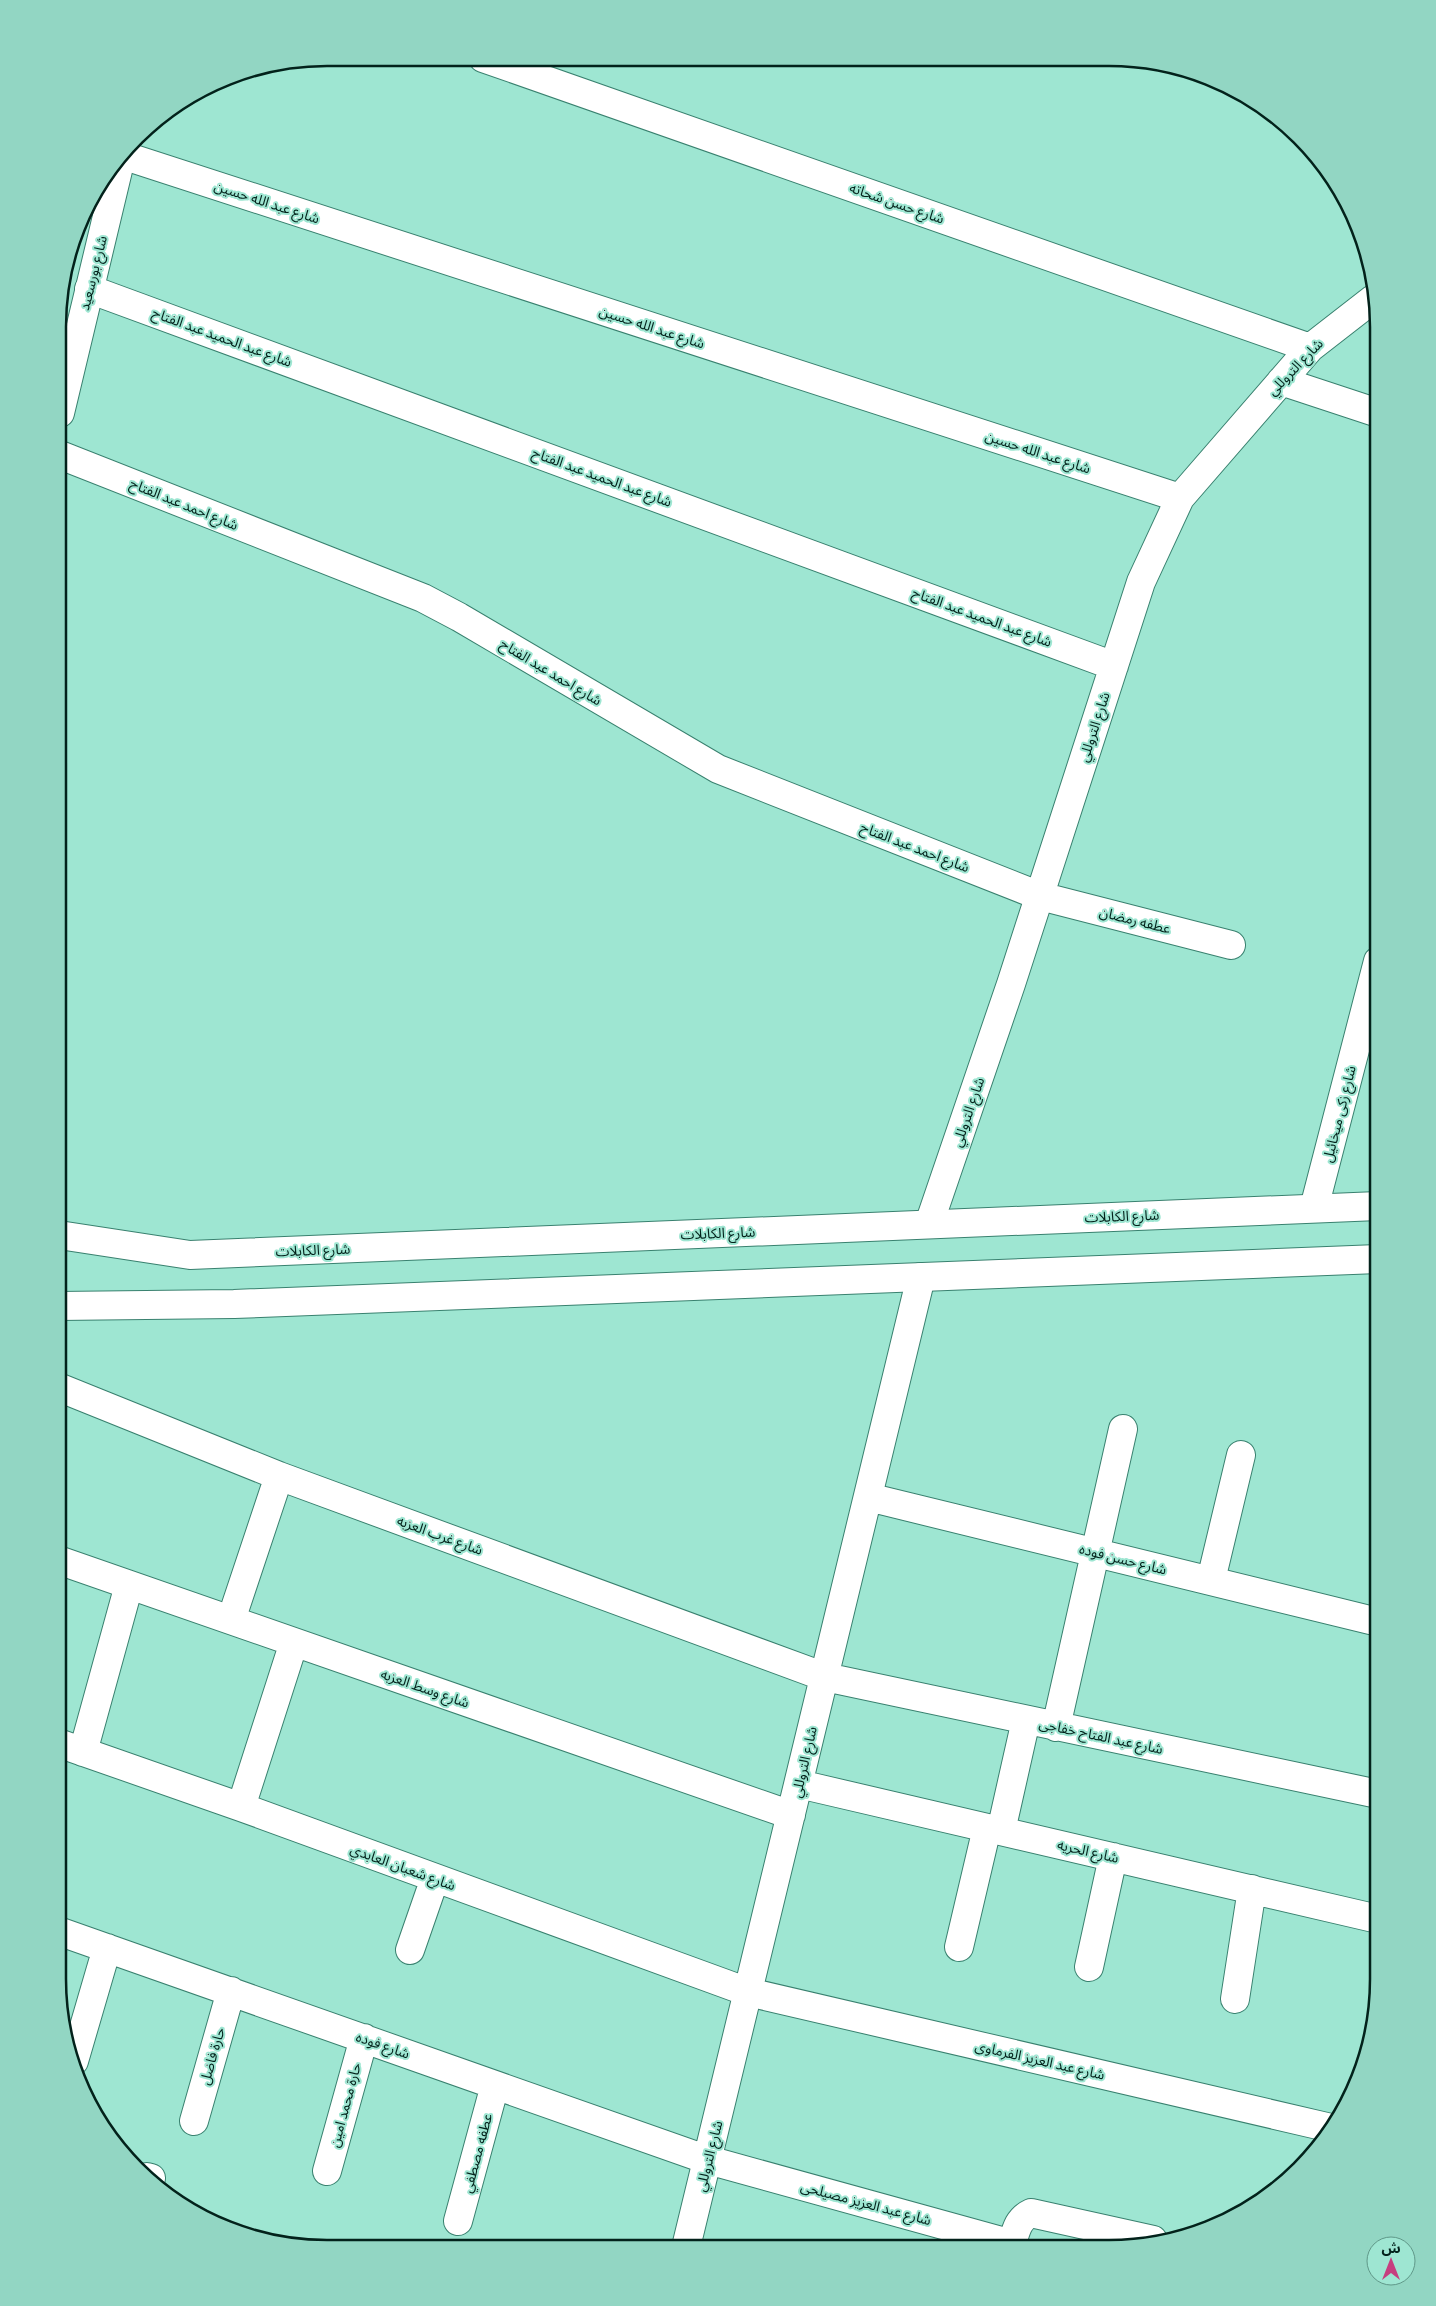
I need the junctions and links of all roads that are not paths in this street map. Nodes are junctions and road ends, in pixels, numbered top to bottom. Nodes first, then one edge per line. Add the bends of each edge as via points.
1 (506, 66) edge
2 (129, 157) edge
3 (118, 171) edge
4 (89, 289) junction
5 (1369, 302) edge
6 (1310, 348) junction
7 (1281, 381) junction
8 (66, 387) edge
9 (1370, 410) edge
10 (66, 456) edge
11 (1180, 498) junction
12 (1114, 666) junction
13 (1040, 896) junction
14 (1230, 945) dead end
15 (1370, 992) edge
16 (1370, 1206) edge
17 (1314, 1208) junction
18 (930, 1224) junction
19 (66, 1236) edge
20 (1370, 1259) edge
21 (921, 1277) junction
22 (66, 1306) edge
23 (66, 1391) edge
24 (1123, 1429) dead end
25 (1240, 1455) dead end
26 (279, 1476) junction
27 (868, 1497) junction
28 (1096, 1552) junction
29 (66, 1563) edge
30 (1210, 1580) junction
31 (129, 1585) junction
32 (230, 1620) junction
33 (1370, 1620) edge
34 (294, 1642) junction
35 (824, 1677) junction
36 (1026, 1720) junction
37 (1056, 1727) junction
38 (66, 1746) edge
39 (83, 1752) junction
40 (799, 1784) junction
41 (1370, 1788) edge
42 (241, 1808) junction
43 (791, 1815) junction
44 (994, 1829) junction
45 (1113, 1857) junction
46 (435, 1878) junction
47 (1252, 1889) junction
48 (1370, 1917) edge
49 (66, 1934) edge
50 (960, 1947) dead end
51 (107, 1948) junction
52 (410, 1950) dead end
53 (1089, 1967) dead end
54 (230, 1991) junction
55 (748, 1992) junction
56 (1235, 1999) dead end
57 (364, 2038) junction
58 (77, 2052) edge
59 (495, 2085) junction
60 (194, 2121) dead end
61 (1324, 2126) edge
62 (708, 2160) junction
63 (327, 2171) dead end
64 (458, 2221) dead end
65 (1144, 2238) edge
66 (688, 2240) edge
67 (990, 2240) edge
68 (1013, 2240) edge

1 - 6 street, شارع حسن شحاته
2 - 11 street, شارع عبد الله حسين
3 - 4 street, شارع بورسعيد
4 - 8 street, شارع بورسعيد
4 - 12 street, شارع عبد الحميد عبد الفتاح
5 - 6 street, شارع التروللي
6 - 7 street, شارع التروللي
7 - 9 street
7 - 11 street, شارع التروللي
10 - 13 street, شارع احمد عبد الفتاح via 423,598 718,769
11 - 12 street, شارع التروللي via 1141,582
12 - 13 street, شارع التروللي
13 - 14 street, عطفه رمضان
13 - 18 street, شارع التروللي
15 - 17 street, شارع زكى ميخائيل
16 - 17 street, شارع الكابلات
17 - 18 street, شارع الكابلات
18 - 19 street, شارع الكابلات via 190,1255
20 - 21 street
21 - 22 street via 234,1304
21 - 27 street, شارع التروللي
23 - 26 street, شارع غرب العزبه
24 - 28 street
25 - 30 street
26 - 32 street
26 - 35 street, شارع غرب العزبه
27 - 28 street, شارع حسن فوده
27 - 35 street, شارع التروللي
28 - 30 street, شارع حسن فوده
28 - 37 street
29 - 31 street, شارع وسط العزبه
30 - 33 street, شارع حسن فوده
31 - 32 street, شارع وسط العزبه
31 - 39 street
32 - 34 street, شارع وسط العزبه
34 - 42 street
34 - 43 street, شارع وسط العزبه
35 - 36 street, شارع عبد الفتاح خفاجى
35 - 40 street, شارع التروللي
36 - 37 street, شارع عبد الفتاح خفاجى
36 - 44 street
37 - 41 street, شارع عبد الفتاح خفاجى
38 - 39 street, شارع شعبان العابدي
39 - 42 street, شارع شعبان العابدي
40 - 43 street, شارع التروللي
40 - 44 street, شارع الحريه
42 - 46 street, شارع شعبان العابدي
43 - 55 street, شارع التروللي
44 - 45 street, شارع الحريه
44 - 50 street
45 - 47 street, شارع الحريه
45 - 53 street
46 - 52 street
46 - 55 street, شارع شعبان العابدي
47 - 48 street, شارع الحريه
47 - 56 street
49 - 51 street, شارع فوده
51 - 54 street, شارع فوده
51 - 58 street
54 - 57 street, شارع فوده
54 - 60 street, حارة فاضل
55 - 61 street, شارع عبد العزيز الفرماوى
55 - 62 street, شارع التروللي
57 - 59 street, شارع فوده
57 - 63 street, حارة محمد امين
59 - 62 street, شارع فوده
59 - 64 street, عطفه مصطفي
62 - 66 street, شارع التروللي
62 - 67 street, شارع عبد العزيز مصيلحى
65 - 68 street, شارع عبد العزيز مصيلحى via 1031,2213 1022,2217

